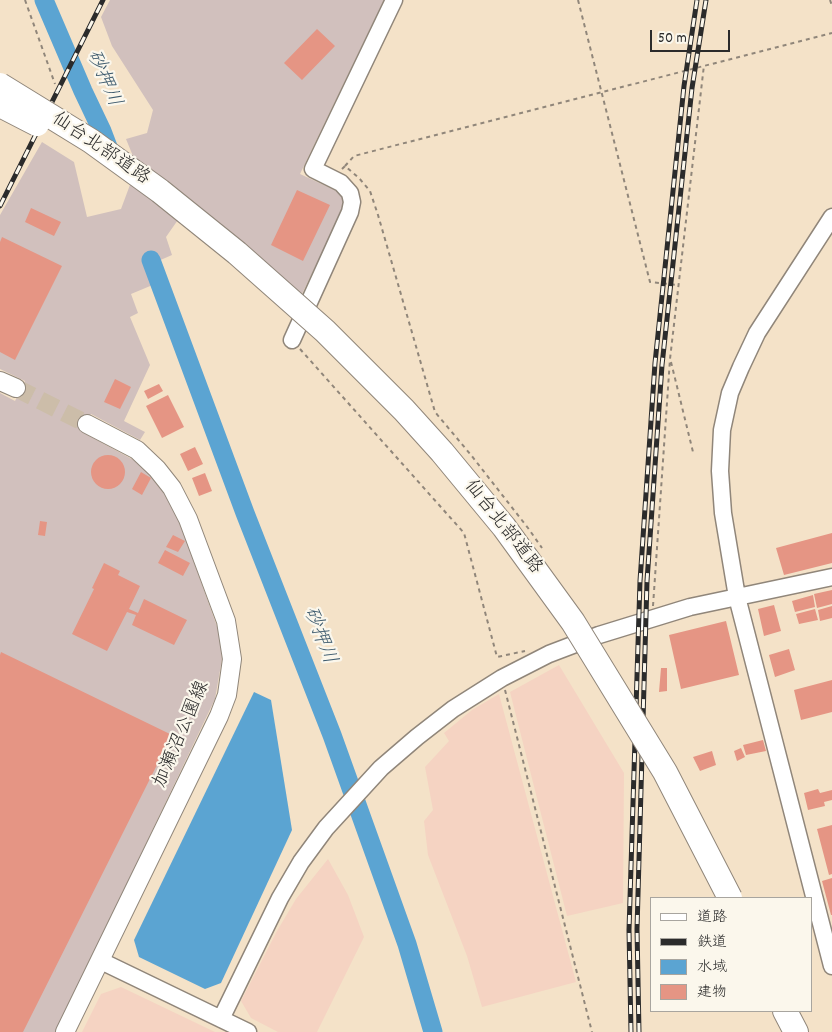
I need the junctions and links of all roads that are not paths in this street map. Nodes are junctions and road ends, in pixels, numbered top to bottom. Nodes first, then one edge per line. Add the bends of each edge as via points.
1 (394, 0) edge
2 (0, 85) edge
3 (0, 105) edge
4 (832, 217) edge
5 (197, 221) junction
6 (292, 340) road end
7 (0, 380) edge
8 (16, 388) tunnel mouth
9 (87, 424) tunnel mouth
10 (832, 576) edge
11 (738, 597) junction
12 (729, 897) edge
13 (101, 960) junction
14 (832, 966) edge
15 (786, 1012) edge
16 (221, 1019) junction
17 (65, 1032) edge
18 (248, 1032) edge
19 (796, 1032) edge

1 - 6 street via 313,169 341,184 350,192 352,202
2 - 5 highway, 仙台北部道路, bridge via 91,141
3 - 5 highway, 仙台北部道路, bridge via 126,174
4 - 11 street via 757,334 730,393 722,430 720,471 723,513
5 - 12 highway, 仙台北部道路, bridge via 283,293 364,369 436,445 504,527 573,622 665,772
7 - 8 main road
9 - 13 main road, 加瀬沼公園線 via 138,450 158,468 172,488 188,519 226,621 232,659 227,695 219,716
10 - 11 street
11 - 14 street
11 - 16 street via 652,618 549,654 502,678 417,737 381,768 338,813 301,862
13 - 16 street
13 - 17 main road, 加瀬沼公園線
15 - 19 highway
16 - 18 street

